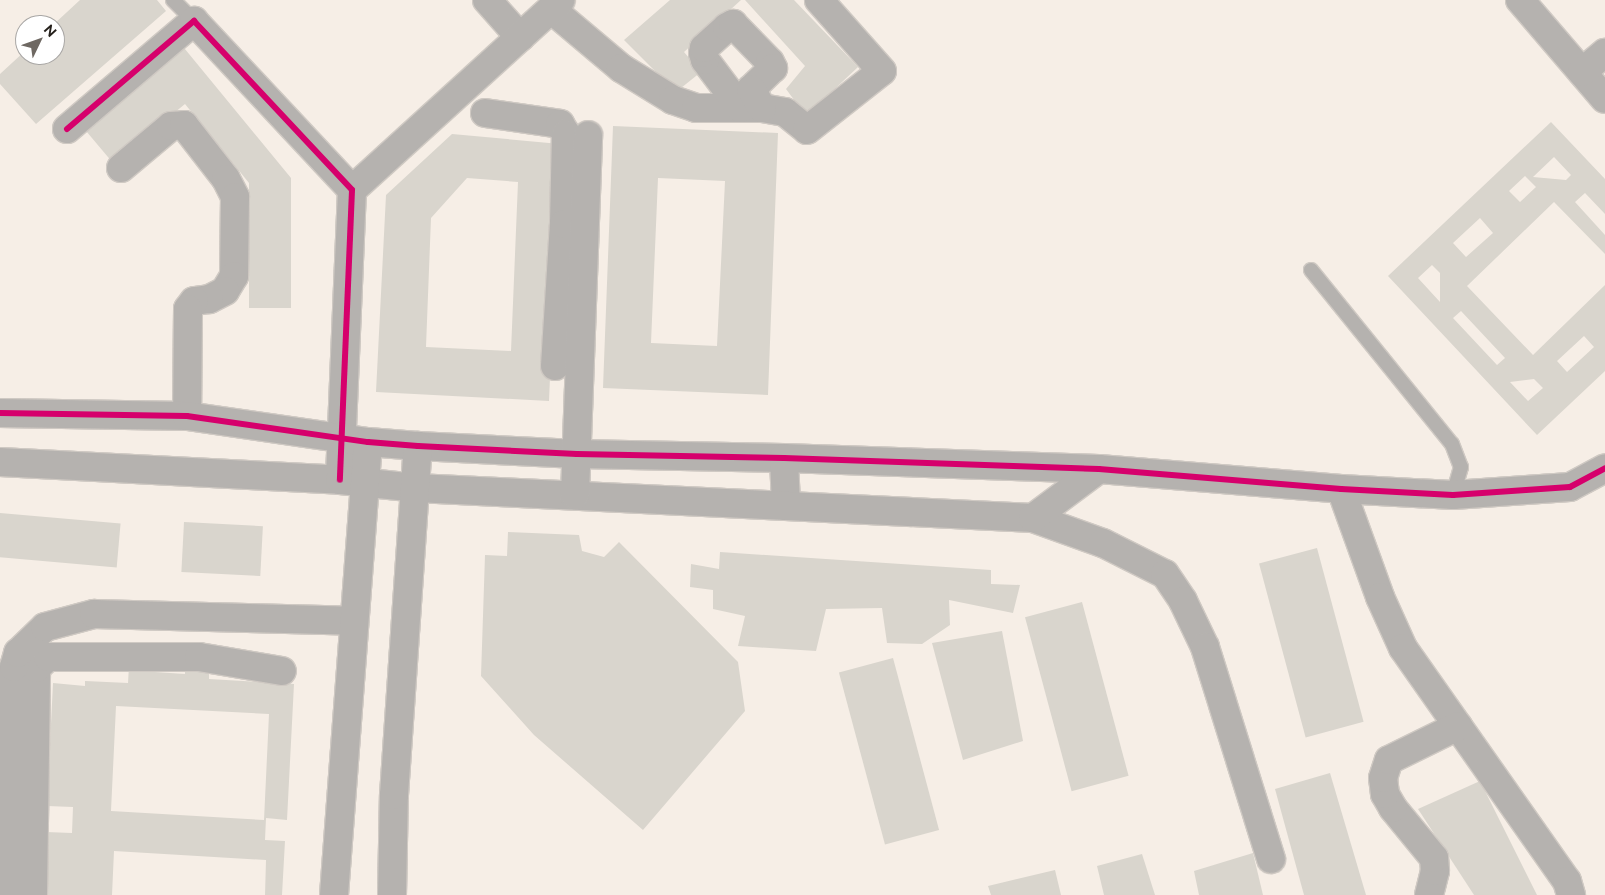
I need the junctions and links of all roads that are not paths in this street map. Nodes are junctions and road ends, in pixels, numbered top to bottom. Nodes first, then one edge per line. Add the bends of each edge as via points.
1 (172, 0) edge
2 (487, 0) edge
3 (819, 0) edge
4 (1520, 0) edge
5 (545, 6) edge
6 (194, 21) junction
7 (520, 37) junction
8 (1605, 53) edge
9 (1582, 72) junction
10 (1605, 99) edge
11 (485, 113) dead end
12 (67, 129) dead end
13 (588, 135) dead end
14 (121, 168) dead end
15 (352, 190) junction
16 (575, 224) junction
17 (1311, 270) dead end
18 (555, 366) dead end
19 (0, 413) edge
20 (187, 416) junction
21 (355, 440) junction
22 (418, 446) junction
23 (577, 454) junction
24 (784, 458) junction
25 (0, 462) edge
26 (1605, 468) edge
27 (1099, 469) junction
28 (353, 482) junction
29 (416, 488) junction
30 (1341, 489) junction
31 (575, 495) junction
32 (1453, 495) junction
33 (786, 506) junction
34 (1033, 518) junction
35 (353, 621) junction
36 (282, 671) dead end
37 (1458, 726) junction
38 (1271, 859) dead end
39 (14, 895) edge
40 (33, 895) edge
41 (334, 895) edge
42 (392, 895) edge
43 (1428, 895) edge
44 (1571, 895) edge

1 - 6 lane
2 - 7 street
3 - 5 street via 882,70 807,130 785,112 696,108 673,100 621,68
4 - 9 street
5 - 7 street
6 - 12 street
6 - 15 street
7 - 15 street
8 - 9 street
9 - 10 street
11 - 16 street via 560,124 566,134
13 - 16 street
14 - 20 street via 171,126 184,125 235,197 234,276 225,291 209,299 194,301 188,309
15 - 21 street
16 - 18 street
16 - 23 street
17 - 32 lane via 1452,444 1461,467
19 - 20 street
20 - 21 street
21 - 22 street
21 - 28 street
22 - 23 street
22 - 29 street
23 - 24 street
23 - 31 street
24 - 27 street
24 - 33 street
25 - 28 street
26 - 32 street via 1570,488
27 - 30 street
27 - 34 street
28 - 29 street
28 - 35 street
29 - 31 street
29 - 42 street via 394,795
30 - 32 street
30 - 37 street via 1380,597 1404,648
31 - 33 street
33 - 34 street
34 - 38 street via 1104,543 1165,574 1183,601 1205,647
35 - 39 street via 94,614 45,627 18,653 14,667
35 - 41 street
36 - 40 street via 199,656 48,657 36,668
37 - 43 street via 1389,760 1383,778 1385,794 1393,808 1434,858 1435,870
37 - 44 street via 1567,881

